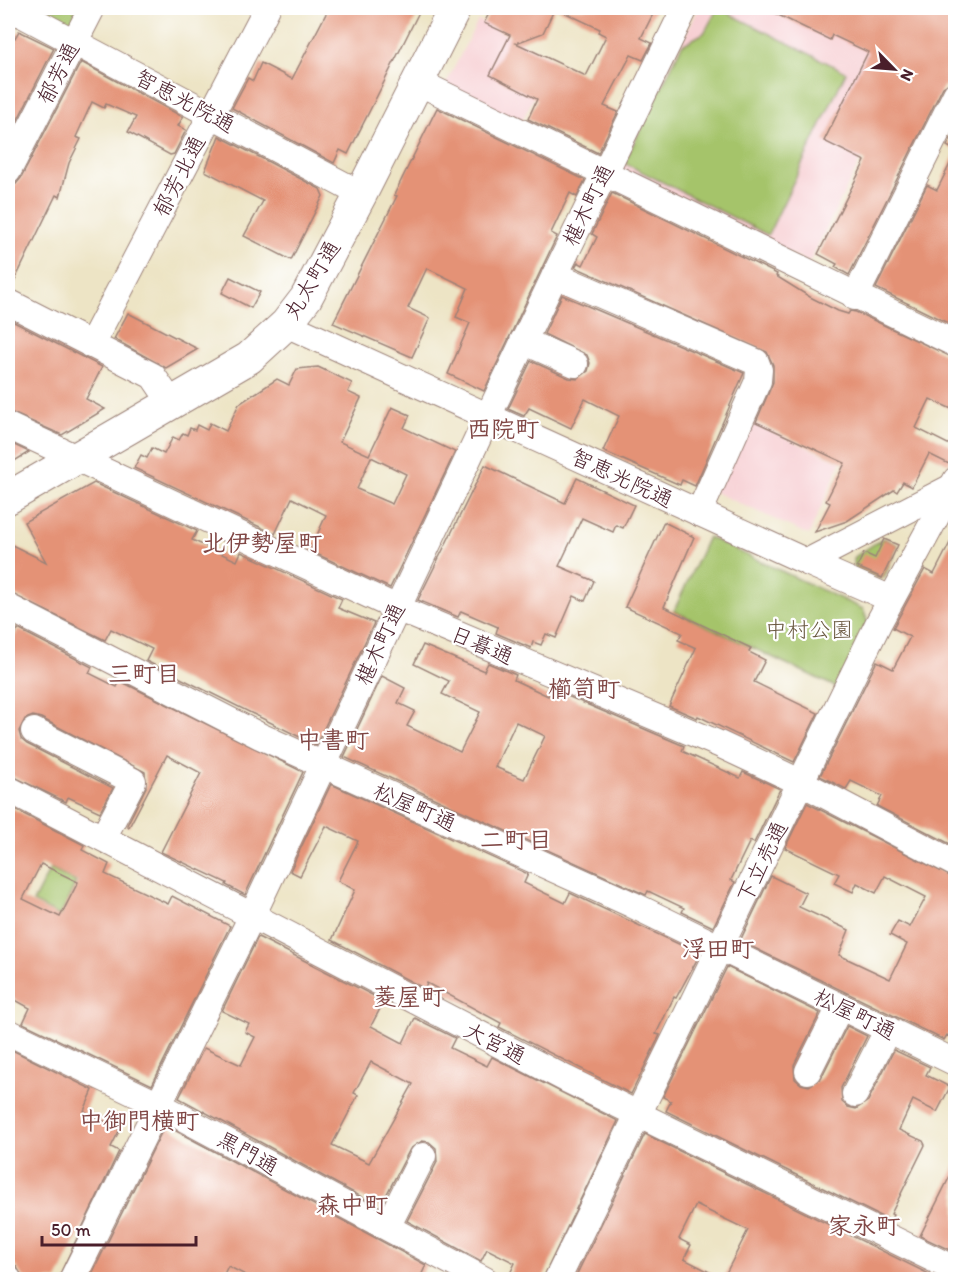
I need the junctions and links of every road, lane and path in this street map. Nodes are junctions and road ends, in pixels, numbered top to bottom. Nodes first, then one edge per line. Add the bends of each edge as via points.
1 (9, 8) edge
2 (92, 8) edge
3 (267, 8) edge
4 (455, 8) edge
5 (685, 8) edge
6 (74, 41) junction
7 (418, 82) junction
8 (954, 100) edge
9 (211, 114) junction
10 (8, 171) edge
11 (603, 173) junction
12 (361, 194) junction
13 (555, 275) junction
14 (855, 297) junction
15 (8, 302) edge
16 (286, 324) junction
17 (523, 341) junction
18 (956, 344) edge
19 (91, 345) junction
20 (575, 364) dead end
21 (172, 404) junction
22 (488, 417) junction
23 (8, 426) edge
24 (75, 460) junction
25 (954, 485) edge
26 (8, 498) edge
27 (699, 513) junction
28 (807, 562) junction
29 (891, 599) junction
30 (8, 607) edge
31 (397, 608) junction
32 (34, 731) dead end
33 (324, 766) junction
34 (801, 783) junction
35 (8, 789) edge
36 (103, 838) junction
37 (956, 864) edge
38 (252, 916) junction
39 (720, 948) junction
40 (840, 1007) junction
41 (888, 1029) junction
42 (8, 1032) edge
43 (956, 1063) edge
44 (808, 1071) dead end
45 (855, 1094) dead end
46 (159, 1104) junction
47 (638, 1114) junction
48 (423, 1156) dead end
49 (387, 1227) junction
50 (956, 1270) edge
51 (72, 1280) edge
52 (485, 1280) edge
53 (557, 1280) edge

1 - 6 street, 智恵光院通
2 - 6 street, 郁芳通
3 - 9 street, 郁芳北通
4 - 7 main road, 丸太町通
5 - 11 street, 椹木町通
6 - 9 street, 智恵光院通
6 - 10 street, 郁芳通
7 - 11 street
7 - 12 main road, 丸太町通
8 - 14 street
9 - 12 street, 智恵光院通
9 - 19 street, 郁芳北通
11 - 13 street, 椹木町通
11 - 14 street
12 - 16 main road, 丸太町通 via 306,298
13 - 17 street, 椹木町通
13 - 27 street via 756,363 758,381
14 - 18 street
15 - 19 street
16 - 21 main road, 丸太町通 via 249,358
16 - 22 street, 智恵光院通
17 - 20 street
17 - 22 street, 椹木町通
19 - 21 street via 153,376
21 - 24 main road, 丸太町通
22 - 27 street, 智恵光院通
22 - 31 street, 椹木町通
23 - 24 street, 日暮通
24 - 26 main road, 丸太町通
24 - 31 street, 日暮通
25 - 28 street
25 - 29 street, 下立売通
27 - 28 street, 智恵光院通
28 - 29 street, 智恵光院通
29 - 34 street, 下立売通
30 - 33 street, 松屋町通
31 - 33 street, 椹木町通
31 - 34 street, 日暮通 via 719,744
32 - 36 street via 133,781
33 - 38 street, 椹木町通
33 - 39 street, 松屋町通
34 - 37 street, 日暮通
34 - 39 street, 下立売通
35 - 36 street, 大宮通
36 - 38 street, 大宮通
38 - 46 street, 椹木町通
38 - 47 street, 大宮通
39 - 40 street, 松屋町通
39 - 47 street, 下立売通
40 - 41 street, 松屋町通
40 - 44 street
41 - 43 street, 松屋町通
41 - 45 street
42 - 46 street, 黒門通
46 - 49 street, 黒門通
46 - 51 street, 椹木町通
47 - 50 street, 大宮通
47 - 53 street, 下立売通
48 - 49 street
49 - 52 street, 黒門通

